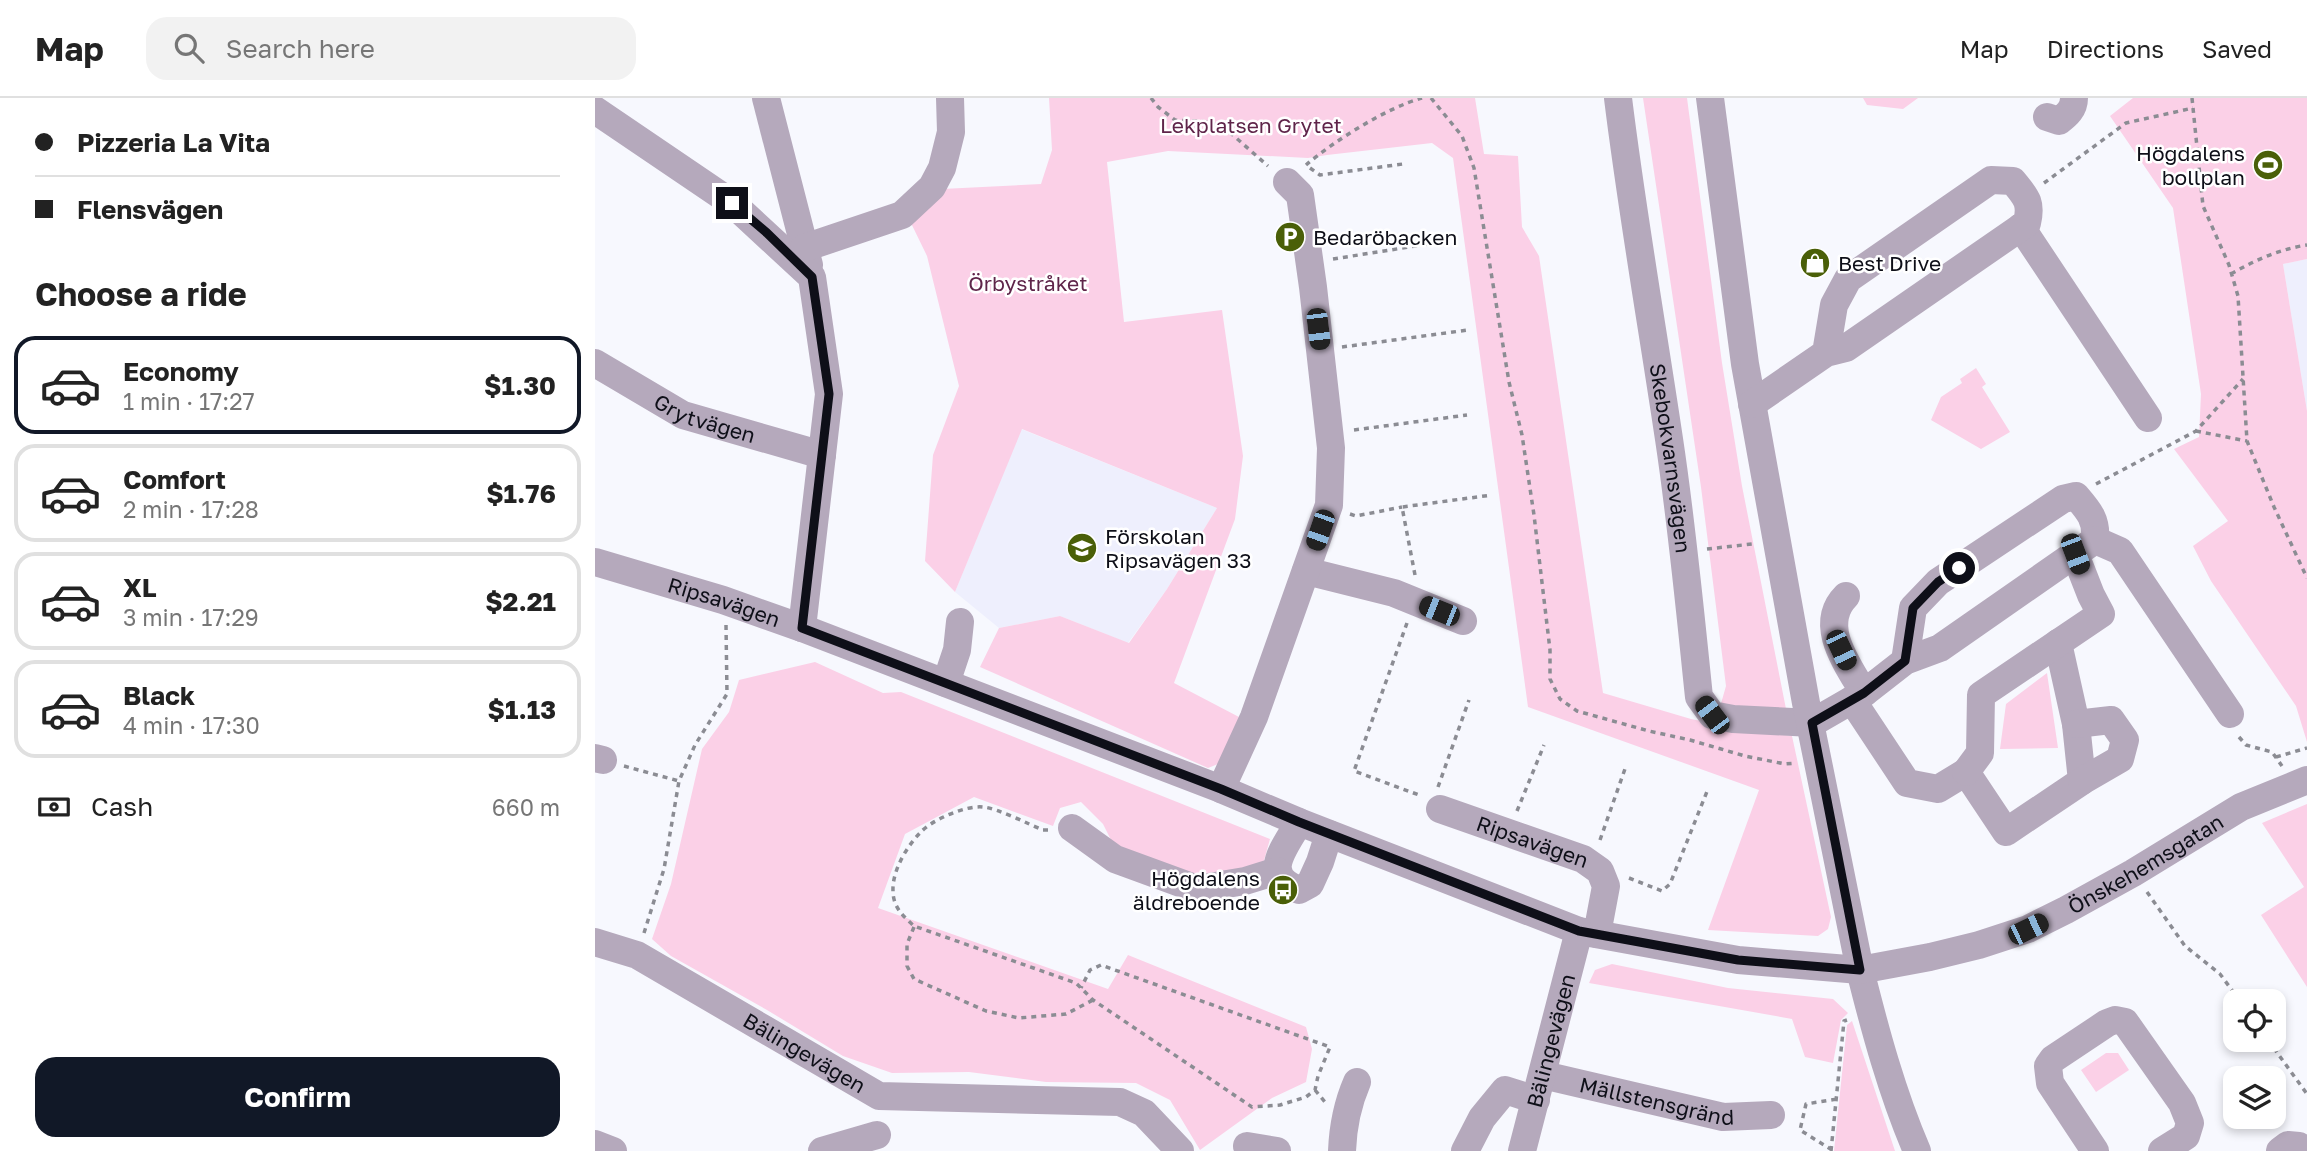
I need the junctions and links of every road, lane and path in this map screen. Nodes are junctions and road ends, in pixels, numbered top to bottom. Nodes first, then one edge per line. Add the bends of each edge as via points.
1 (766, 98) edge
2 (950, 98) edge
3 (1151, 98) edge
4 (1422, 98) edge
5 (1431, 98) edge
6 (1618, 98) edge
7 (1710, 98) edge
8 (2074, 98) edge
9 (2192, 98) edge
10 (2193, 108) junction
11 (595, 110) edge
12 (2047, 117) dead end
13 (1403, 168) dead end
14 (1287, 182) joint
15 (791, 197) junction
16 (2026, 197) junction
17 (747, 216) junction
18 (2021, 227) junction
19 (1441, 242) dead end
20 (2307, 245) edge
21 (804, 247) junction
22 (1310, 263) junction
23 (2231, 274) junction
24 (812, 277) junction
25 (1468, 330) dead end
26 (1320, 350) junction
27 (1826, 353) junction
28 (595, 363) edge
29 (2243, 379) junction
30 (1752, 404) junction
31 (1467, 415) dead end
32 (2148, 418) dead end
33 (2196, 431) junction
34 (1329, 434) junction
35 (2247, 441) junction
36 (822, 455) junction
37 (1492, 495) dead end
38 (2076, 496) junction
39 (1402, 508) junction
40 (1328, 509) junction
41 (1777, 542) junction
42 (2085, 547) junction
43 (1684, 551) junction
44 (595, 562) edge
45 (1306, 571) junction
46 (2307, 578) edge
47 (1846, 596) dead end
48 (723, 600) junction
49 (1415, 602) junction
50 (1463, 621) dead end
51 (960, 622) dead end
52 (802, 628) junction
53 (2058, 643) junction
54 (1905, 661) junction
55 (946, 683) junction
56 (1858, 697) junction
57 (1469, 700) dead end
58 (2230, 714) joint
59 (1812, 723) junction
60 (2076, 724) junction
61 (1544, 745) dead end
62 (2307, 748) edge
63 (2276, 757) junction
64 (599, 759) edge
65 (1820, 762) junction
66 (1626, 766) dead end
67 (1966, 772) junction
68 (2295, 774) edge
69 (679, 781) junction
70 (2081, 781) junction
71 (1221, 789) junction
72 (1708, 789) dead end
73 (1436, 805) junction
74 (1299, 822) junction
75 (1072, 828) joint
76 (1509, 833) junction
77 (1329, 834) junction
78 (1596, 868) junction
79 (1277, 871) junction
80 (2133, 873) junction
81 (914, 926) junction
82 (1588, 932) junction
83 (595, 942) edge
84 (637, 955) junction
85 (1860, 970) junction
86 (1081, 988) junction
87 (2232, 989) edge
88 (1094, 1000) junction
89 (1871, 1012) junction
90 (2277, 1052) edge
91 (1357, 1082) dead end
92 (1540, 1088) junction
93 (2307, 1094) edge
94 (879, 1096) junction
95 (1836, 1099) junction
96 (1771, 1115) dead end
97 (878, 1143) edge
98 (595, 1144) edge
99 (1247, 1146) dead end
100 (2181, 1146) edge
101 (1832, 1150) edge
102 (613, 1151) edge
103 (822, 1151) edge
104 (1179, 1151) edge
105 (1277, 1151) edge
106 (1342, 1151) edge
107 (1465, 1151) edge
108 (1522, 1151) edge
109 (1917, 1151) edge
110 (2095, 1151) edge
111 (2280, 1151) edge
112 (2305, 1151) edge

1 - 15 street
2 - 21 street via 951,132 932,187 902,215
3 - 14 path via 1175,120 1209,122 1226,129
4 - 13 path via 1352,132 1305,166 1320,175 1403,164
5 - 65 path via 1462,136 1474,168 1534,515 1550,679 1560,699 1577,711 1745,756 1785,764
6 - 43 street, Skebokvarnsvägen
7 - 30 street
8 - 12 street via 2068,115 2059,121
9 - 10 path
10 - 16 path via 2126,123
10 - 23 path via 2203,206
11 - 17 street
14 - 22 street via 1300,195
15 - 17 street
15 - 21 street
16 - 18 street via 2030,210
16 - 27 street via 2013,181 1991,180 1848,279 1834,305
17 - 24 street
18 - 27 street via 1846,348
18 - 32 street
19 - 22 path
20 - 23 path via 2252,262
21 - 24 street
22 - 26 street
23 - 29 path via 2238,296
24 - 36 street via 829,394
25 - 26 path
26 - 34 street
27 - 30 street
28 - 36 street, Grytvägen via 683,415
29 - 33 path
29 - 35 path
30 - 41 street
31 - 34 path
33 - 35 path
33 - 38 path
34 - 40 street
35 - 46 path
36 - 52 street
37 - 39 path
38 - 42 street via 2097,527
38 - 54 street via 2063,499 1938,582 1913,608
39 - 40 path via 1356,516
39 - 49 path via 1417,586
40 - 45 street
41 - 43 path
41 - 59 street
42 - 53 street via 2091,596 2101,614
42 - 54 street via 1940,648
42 - 58 street via 2120,551
43 - 59 street, Skebokvarnsvägen via 1699,697 1712,715
44 - 48 street, Ripsavägen
45 - 49 street
45 - 71 street via 1254,717
47 - 56 street via 1836,606 1835,636
48 - 52 street, Ripsavägen
48 - 69 path via 727,694
49 - 50 street
49 - 73 path via 1354,771
51 - 55 street
52 - 55 street, Ripsavägen
53 - 60 street
53 - 67 street via 1981,695 1980,753
54 - 56 street
55 - 71 street, Ripsavägen
56 - 59 street
56 - 67 street via 1907,783 1938,789
57 - 73 path
58 - 63 path via 2233,732 2246,745
59 - 65 street
60 - 70 street
60 - 70 street via 2111,720 2125,740 2120,759
61 - 76 path
62 - 63 path
63 - 68 path
64 - 69 path
65 - 85 street
66 - 78 path
67 - 70 street via 2006,832
68 - 80 street, Önskehemsgatan
69 - 84 path via 664,869
71 - 74 street, Ripsavägen
72 - 78 path via 1670,884 1662,891
73 - 76 street, Ripsavägen
74 - 77 street, Ripsavägen
74 - 79 street via 1276,864
75 - 79 street via 1115,859 1197,889
75 - 81 path via 1043,831 985,807 966,808 921,831 898,866 893,890 898,911
76 - 78 street, Ripsavägen
77 - 79 street via 1310,884 1299,890 1287,886
77 - 82 street, Ripsavägen
78 - 82 street, Ripsavägen via 1606,886
80 - 85 street, Önskehemsgatan via 2028,929 1930,957
80 - 87 path via 2185,946 2221,974
81 - 86 path
81 - 88 path via 907,944 907,967 914,979 986,1011 1019,1018 1066,1014
82 - 85 street, Ripsavägen via 1738,960
82 - 92 street, Bälingevägen
83 - 84 street, Bälingevägen
84 - 94 street, Bälingevägen
85 - 89 street
86 - 88 path
86 - 88 path via 1090,970 1101,965 1331,1047 1315,1090 1306,1097 1252,1107
89 - 95 path via 1844,1021
89 - 109 street
90 - 93 path
91 - 106 street via 1343,1123
92 - 96 street, Mällstensgränd via 1723,1117
92 - 107 street, Mällstensgränd via 1504,1090
92 - 108 street, Bälingevägen
94 - 97 street
94 - 104 street, Bälingevägen via 1120,1102 1144,1113
95 - 101 path
95 - 101 path via 1806,1104 1800,1130
97 - 103 street
98 - 102 street
99 - 105 street
100 - 110 street via 2190,1124 2182,1104 2125,1022 2115,1020 2048,1066 2050,1083
111 - 112 street via 2288,1145

